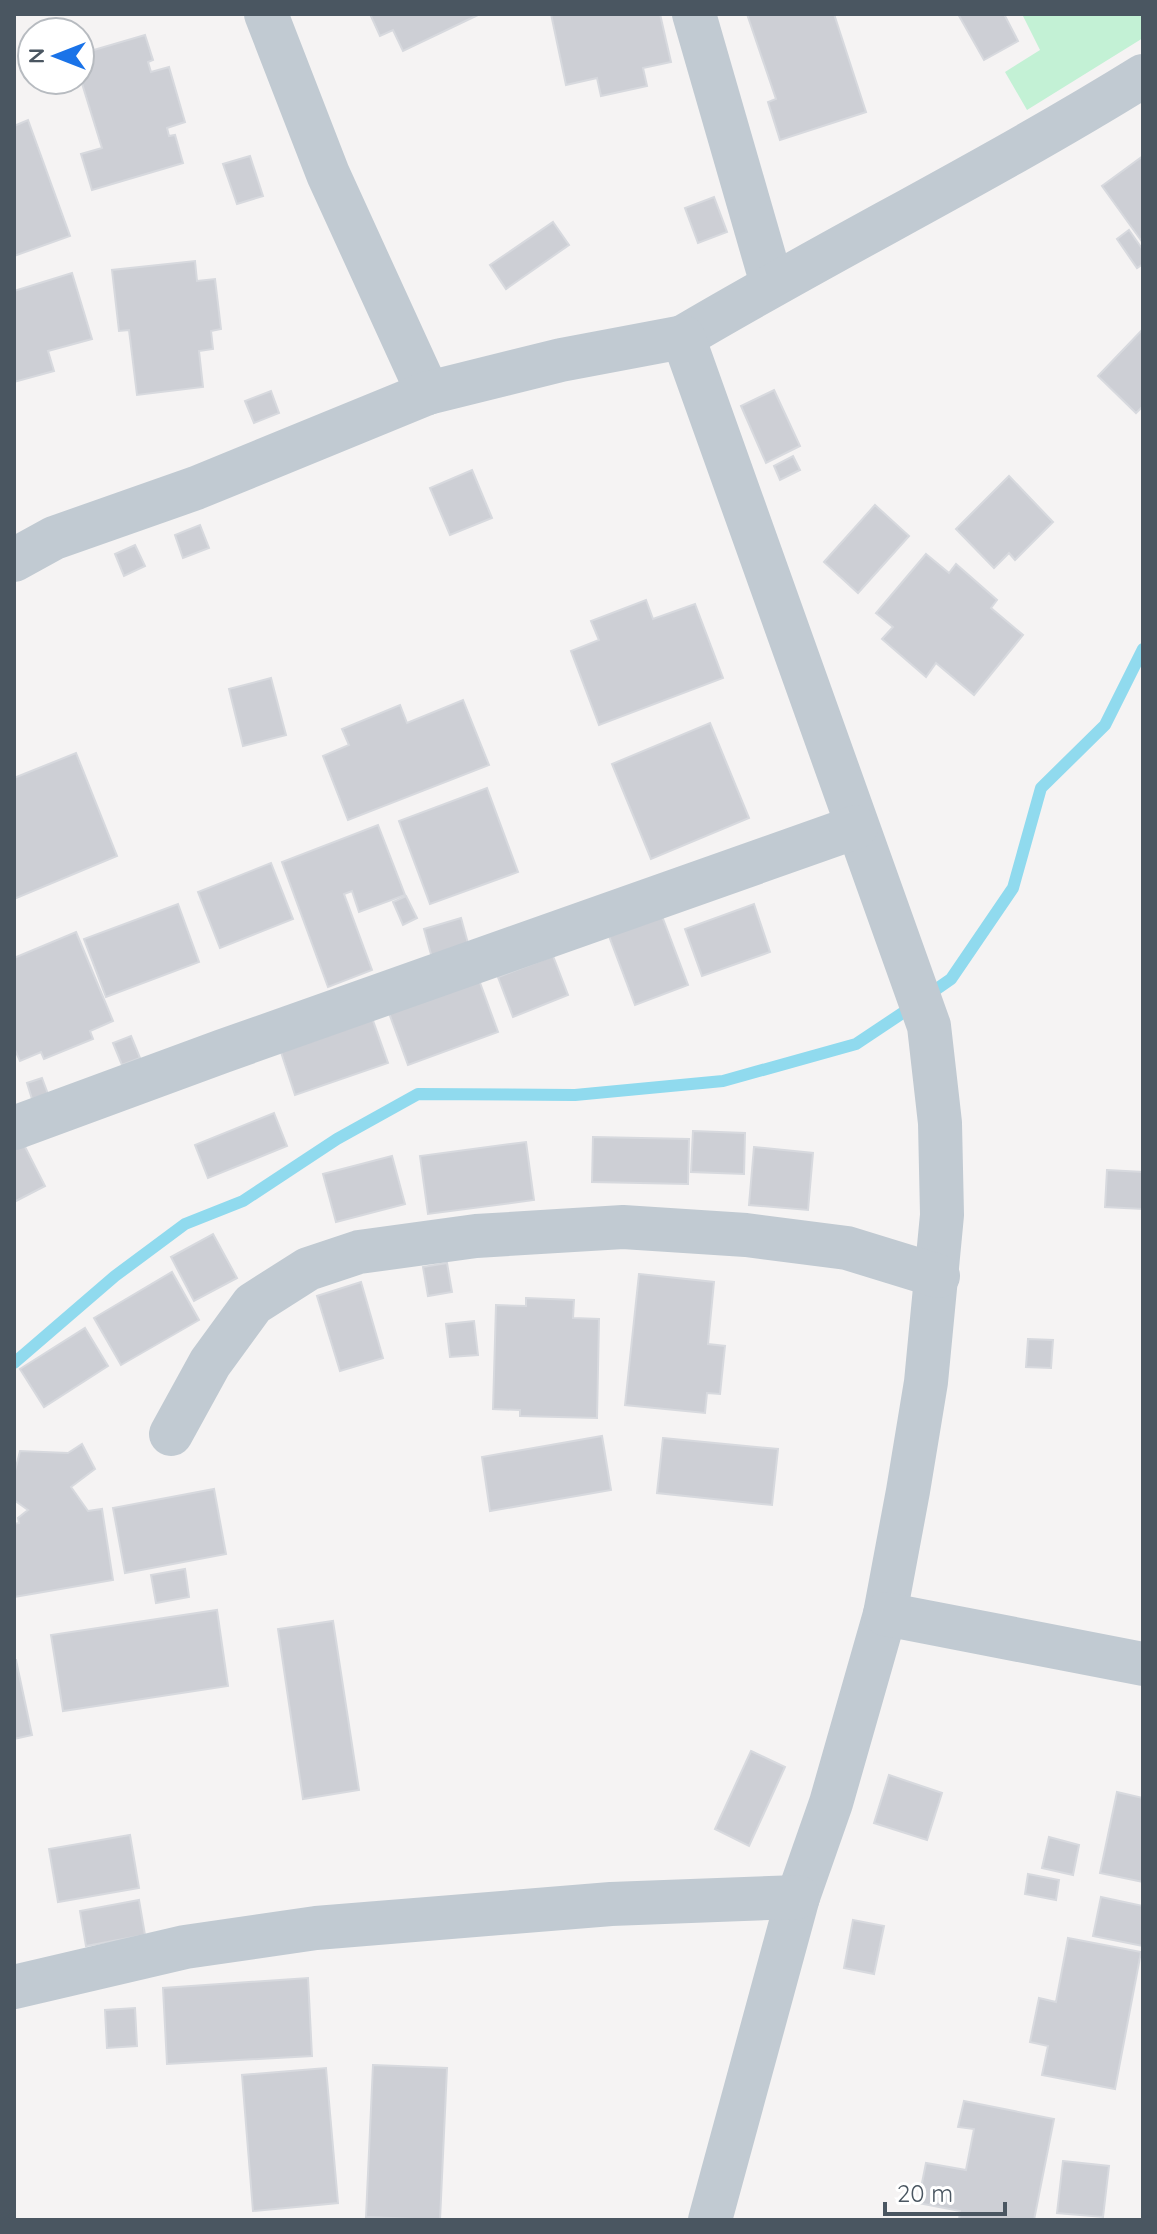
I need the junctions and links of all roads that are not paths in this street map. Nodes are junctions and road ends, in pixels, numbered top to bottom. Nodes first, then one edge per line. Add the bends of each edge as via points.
1 (266, 14) edge
2 (694, 14) edge
3 (1143, 76) edge
4 (772, 284) junction
5 (683, 337) junction
6 (428, 393) junction
7 (14, 560) edge
8 (856, 827) junction
9 (14, 1128) edge
10 (938, 1276) junction
11 (171, 1434) dead end
12 (885, 1614) junction
13 (1143, 1664) edge
14 (798, 1897) junction
15 (14, 1987) edge
16 (710, 2220) edge

1 - 6 street via 328,174
2 - 4 street
3 - 4 street via 1059,128
4 - 5 street
5 - 6 street
5 - 8 street
6 - 7 street via 196,488 54,538
8 - 9 street
8 - 10 street via 929,1026 940,1123
10 - 11 street via 847,1248 623,1227 476,1236 359,1252 308,1269 253,1304 210,1363
10 - 12 street via 923,1398
12 - 13 street
12 - 14 street
14 - 15 street via 611,1904 316,1928 185,1947
14 - 16 street

